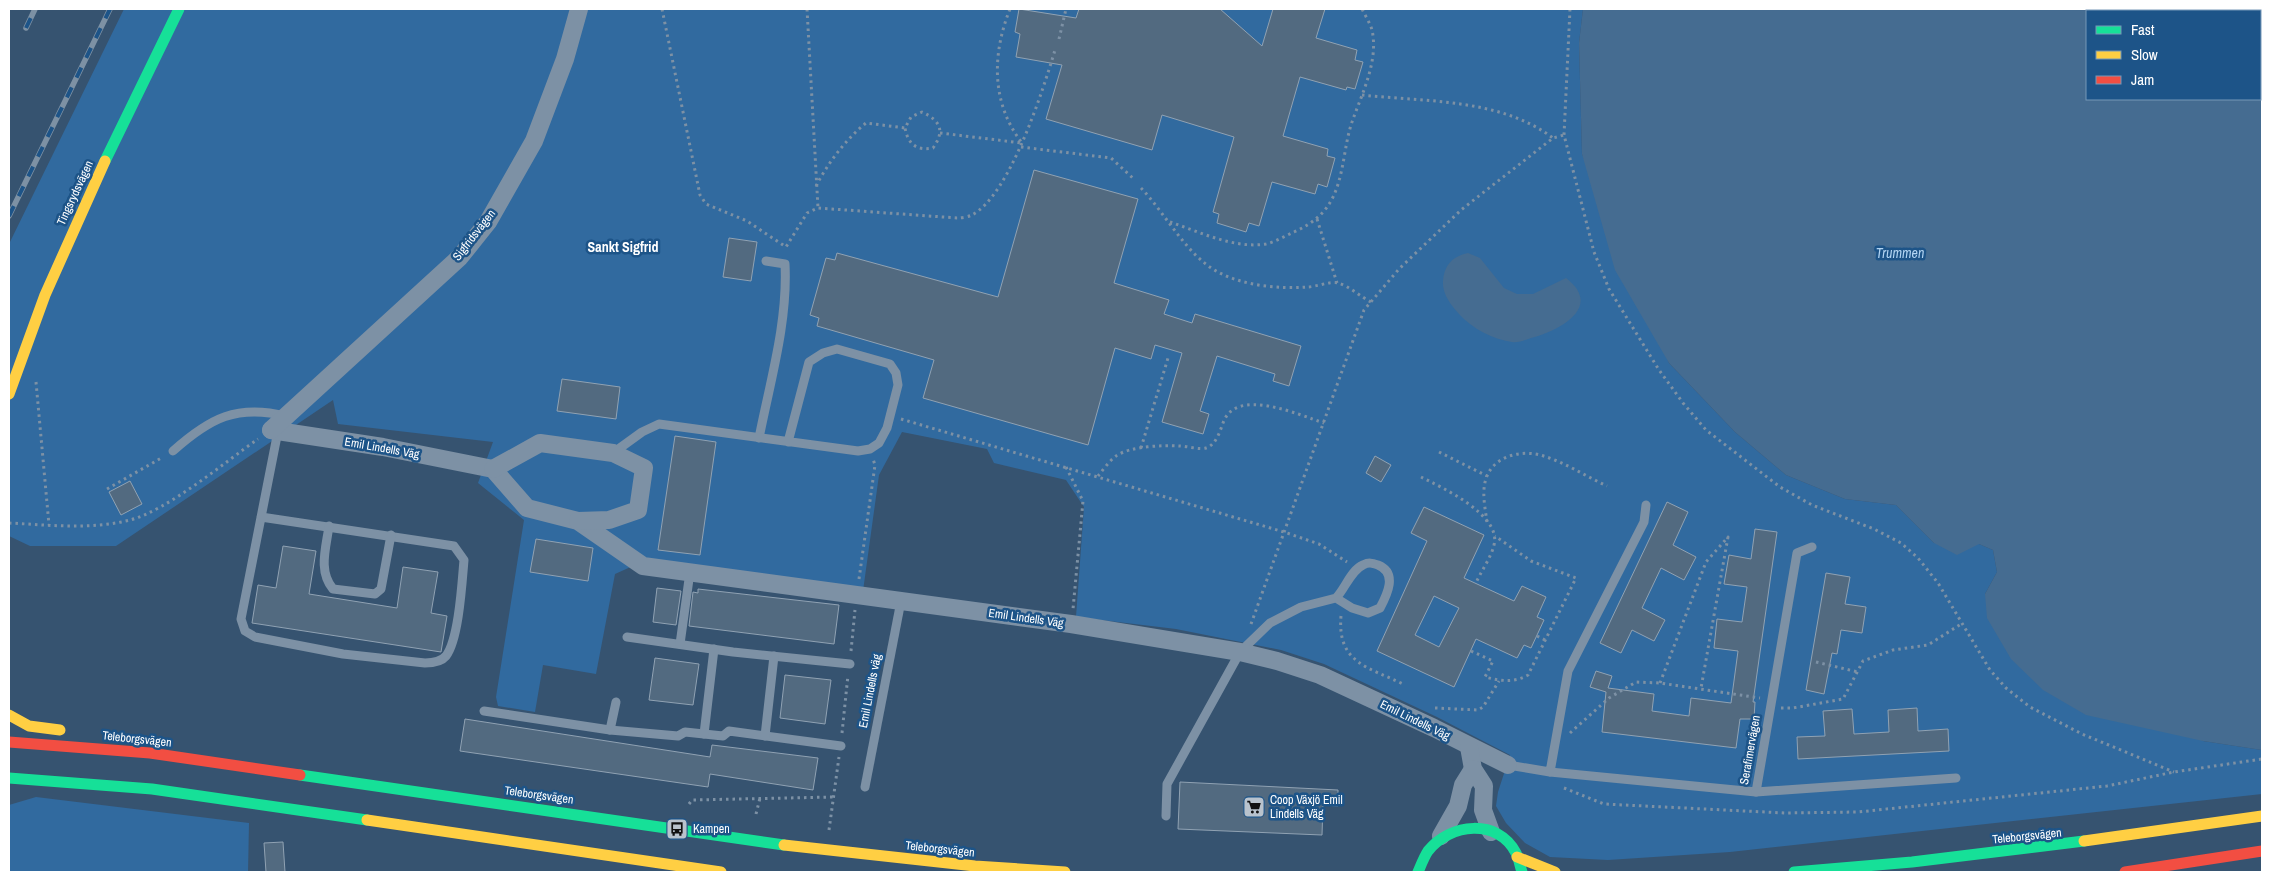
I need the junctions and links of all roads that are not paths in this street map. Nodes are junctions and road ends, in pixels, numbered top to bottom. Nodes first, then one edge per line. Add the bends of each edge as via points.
1 (179, 9) edge
2 (579, 9) edge
3 (766, 261) dead end
4 (9, 394) edge
5 (279, 426) junction
6 (759, 438) junction
7 (788, 442) junction
8 (173, 451) road end
9 (613, 453) junction
10 (493, 469) junction
11 (1646, 506) dead end
12 (261, 516) junction
13 (578, 521) junction
14 (329, 526) junction
15 (391, 535) junction
16 (1812, 547) dead end
17 (690, 572) junction
18 (1336, 598) junction
19 (901, 601) junction
20 (627, 637) dead end
21 (680, 644) junction
22 (714, 649) junction
23 (1240, 652) junction
24 (774, 656) junction
25 (850, 664) road end
26 (616, 702) dead end
27 (484, 711) dead end
28 (9, 715) edge
29 (610, 730) junction
30 (704, 734) junction
31 (765, 736) junction
32 (9, 742) edge
33 (841, 746) road end
34 (1469, 748) junction
35 (117, 749) junction
36 (1508, 765) joint
37 (1473, 769) junction
38 (1550, 772) junction
39 (9, 778) edge
40 (1956, 778) dead end
41 (28, 779) junction
42 (864, 787) dead end
43 (9, 792) edge
44 (1756, 792) junction
45 (1166, 816) dead end
46 (2262, 816) edge
47 (1491, 832) junction
48 (1440, 836) junction
49 (2262, 851) edge
50 (1517, 857) junction
51 (1413, 870) edge
52 (1866, 870) edge
53 (721, 872) edge
54 (1065, 872) edge
55 (1522, 872) edge
56 (1555, 872) edge
57 (1794, 872) edge
58 (2125, 872) edge

1 - 4 main road, Tingsrydsvägen via 72,232 30,332
2 - 5 street, Sigfridsvägen via 566,59 534,141 488,222 460,256
3 - 6 lane via 785,264 786,276 780,331
5 - 8 lane via 262,410 232,414 198,429
5 - 10 street, Emil Lindells Väg
5 - 12 lane
6 - 7 lane
6 - 9 lane via 659,424
7 - 7 lane via 809,362 837,349 890,364 898,385 887,428 879,443 858,451
9 - 10 street, Emil Lindells Väg via 540,443
9 - 13 street, Emil Lindells Väg via 644,468 638,510 609,520
10 - 13 street, Emil Lindells Väg via 527,508
11 - 38 lane via 1644,522 1568,670
12 - 14 lane
12 - 15 lane via 241,619 245,631 255,637 343,654 425,664 437,662 446,656 452,643 460,606 464,560 454,546
13 - 17 street, Emil Lindells Väg via 643,566
14 - 15 lane
14 - 15 lane via 323,571 333,589 375,594 381,589
16 - 44 lane, Serafimervägen via 1797,553
17 - 19 street, Emil Lindells Väg
17 - 21 lane
18 - 18 lane via 1358,568 1371,563 1383,567 1390,578 1389,592 1380,608 1368,613
18 - 23 lane via 1302,607 1270,623
19 - 23 street, Emil Lindells Väg via 1071,624
19 - 42 lane, Emil Lindells väg
20 - 21 lane
21 - 22 lane
22 - 24 lane
22 - 30 lane
23 - 34 street, Emil Lindells Väg via 1320,675 1434,728
23 - 45 lane via 1167,784
24 - 25 lane
24 - 31 lane
26 - 29 lane
27 - 29 lane
28 - 35 main road via 29,726 76,735
29 - 30 lane via 678,736 685,732
30 - 31 lane via 723,736 729,730
31 - 33 lane
32 - 35 main road, Teleborgsvägen
34 - 36 street, Emil Lindells Väg
34 - 37 street
35 - 54 main road, Teleborgsvägen via 798,847
36 - 38 lane, Serafimervägen
37 - 47 street via 1484,786 1483,810
37 - 48 street via 1463,785 1458,806
38 - 44 lane, Serafimervägen
39 - 41 main road
40 - 44 lane
41 - 43 main road
41 - 53 main road via 171,792
46 - 52 main road, Teleborgsvägen via 2062,846
47 - 48 main road via 1465,828
47 - 50 main road via 1510,846
48 - 51 main road
49 - 58 main road
50 - 55 main road
50 - 56 main road
52 - 57 main road, Teleborgsvägen

